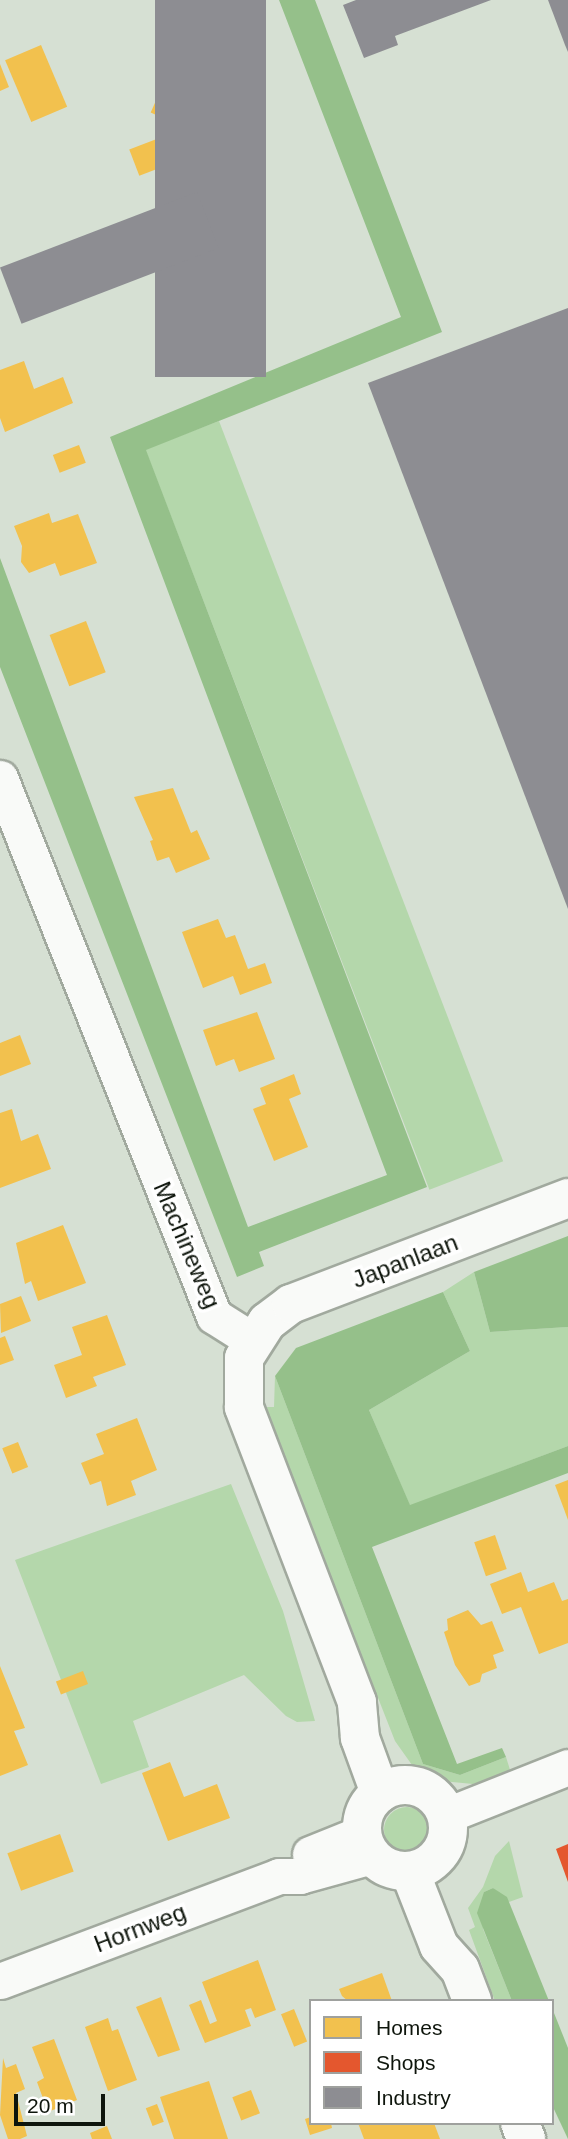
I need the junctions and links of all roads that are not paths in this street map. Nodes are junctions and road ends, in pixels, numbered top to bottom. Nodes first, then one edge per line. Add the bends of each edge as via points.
1 (0, 778) edge
2 (568, 1198) edge
3 (252, 1339) junction
4 (568, 1767) edge
5 (392, 1789) junction
6 (447, 1815) junction
7 (367, 1845) junction
8 (422, 1867) junction
9 (0, 1981) edge
10 (466, 1985) edge

1 - 3 street, Machineweg via 214,1316
2 - 3 street, Japanlaan via 291,1304
3 - 5 street via 244,1358 244,1407 357,1702 360,1738
4 - 6 street
5 - 6 street via 430,1793
5 - 7 street via 365,1810
6 - 8 street via 445,1847
7 - 8 street via 383,1866
7 - 9 street, Hornweg via 292,1862 279,1876
8 - 10 street via 439,1946

